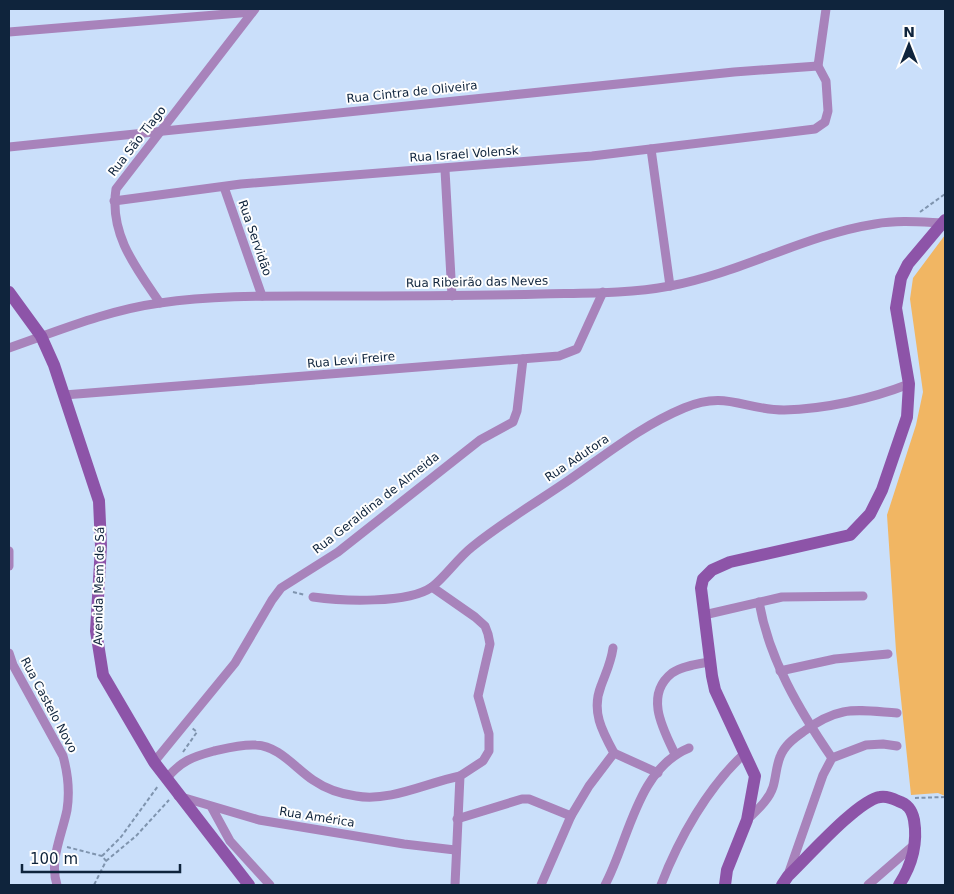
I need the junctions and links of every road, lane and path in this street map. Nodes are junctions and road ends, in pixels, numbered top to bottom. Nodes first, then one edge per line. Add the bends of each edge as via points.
1 (826, 9) edge
2 (254, 10) edge
3 (9, 32) edge
4 (818, 66) junction
5 (162, 130) junction
6 (9, 146) edge
7 (651, 150) junction
8 (445, 170) junction
9 (224, 187) junction
10 (945, 194) edge
11 (114, 201) junction
12 (908, 221) junction
13 (944, 222) edge
14 (670, 286) junction
15 (9, 292) edge
16 (603, 292) junction
17 (262, 296) junction
18 (452, 296) junction
19 (160, 303) junction
20 (42, 336) junction
21 (9, 348) edge
22 (522, 359) junction
23 (909, 384) junction
24 (64, 395) junction
25 (9, 552) edge
26 (9, 566) edge
27 (432, 587) junction
28 (281, 588) junction
29 (863, 596) dead end
30 (313, 597) joint
31 (759, 602) junction
32 (704, 615) junction
33 (613, 648) dead end
34 (9, 653) edge
35 (888, 654) dead end
36 (709, 662) junction
37 (780, 671) junction
38 (897, 714) dead end
39 (810, 726) junction
40 (897, 746) dead end
41 (689, 748) dead end
42 (614, 753) junction
43 (745, 753) junction
44 (675, 754) junction
45 (832, 758) junction
46 (154, 762) junction
47 (658, 773) junction
48 (460, 776) junction
49 (166, 779) junction
50 (176, 794) junction
51 (945, 797) edge
52 (212, 808) junction
53 (911, 809) junction
54 (571, 816) junction
55 (457, 819) junction
56 (747, 820) junction
57 (121, 837) dead end
58 (57, 844) junction
59 (914, 845) junction
60 (455, 850) junction
61 (102, 856) junction
62 (106, 861) junction
63 (785, 881) edge
64 (57, 885) edge
65 (94, 885) edge
66 (249, 885) edge
67 (270, 885) edge
68 (455, 885) edge
69 (541, 885) edge
70 (605, 885) edge
71 (661, 885) edge
72 (725, 885) edge
73 (868, 885) edge
74 (899, 885) edge

1 - 4 street
2 - 3 street
2 - 5 street, Rua São Tiago
4 - 5 street, Rua Cintra de Oliveira
4 - 7 street, Rua Israel Volensk via 826,81 828,111 824,122 815,129
5 - 6 street, Rua Cintra de Oliveira
5 - 11 street, Rua São Tiago via 120,182
7 - 8 street, Rua Israel Volensk
7 - 14 street
8 - 9 street, Rua Israel Volensk via 384,171
8 - 18 street
9 - 11 street, Rua Israel Volensk
9 - 17 street, Rua Servidão
10 - 12 path
11 - 19 street, Rua São Tiago via 115,220 128,256
12 - 13 street, Rua Ribeirão das Neves
12 - 14 street, Rua Ribeirão das Neves via 863,227
13 - 23 street via 908,264 901,278 896,308
14 - 16 street, Rua Ribeirão das Neves
15 - 20 street, Avenida Mem de Sá
16 - 18 street, Rua Ribeirão das Neves
16 - 22 street, Rua Levi Freire via 577,349 558,356
17 - 18 street, Rua Ribeirão das Neves
17 - 19 street, Rua Ribeirão das Neves
19 - 20 street, Rua Ribeirão das Neves via 97,318
20 - 21 street, Rua Ribeirão das Neves
20 - 24 street, Avenida Mem de Sá
22 - 24 street, Rua Levi Freire
22 - 28 street, Rua Geraldina de Almeida via 518,411 513,422 480,440 338,552
23 - 27 street, Rua Adutora via 872,398 785,410 716,399 686,407 648,424 527,507 473,546
23 - 32 street via 907,417 882,490 866,520 850,535 730,562 712,570 703,579 701,588
24 - 46 street, Avenida Mem de Sá via 99,501 101,546 96,631 103,675
25 - 26 street
27 - 30 street, Rua Adutora via 413,594 367,601
27 - 48 street via 475,616 485,626 490,644 478,696 489,734 489,751 484,760
28 - 30 path
28 - 46 street, Rua Geraldina de Almeida via 235,663
29 - 31 street via 812,595
31 - 32 street
31 - 37 street via 763,626
32 - 36 street
33 - 42 street via 596,710 600,728
34 - 58 street, Rua Castelo Novo via 12,665 63,756 67,771 67,808
35 - 37 street via 835,659
36 - 43 street via 715,690
36 - 44 street via 672,673 660,688 656,706
37 - 39 street
38 - 39 street via 854,710 834,712
39 - 45 street
39 - 56 street via 789,742 780,756 773,788
40 - 45 street via 866,745
41 - 44 street
42 - 47 street
42 - 54 street
43 - 56 street via 755,776
43 - 71 street via 722,777 688,830
44 - 47 street
45 - 63 street
46 - 49 street, Avenida Mem de Sá
47 - 70 street via 646,789
48 - 49 street via 378,797 356,797 333,791 314,781 270,748 243,745 195,757 178,765
48 - 55 street
49 - 50 street, Avenida Mem de Sá
50 - 52 street, Rua América
50 - 62 path via 136,836
50 - 66 street, Avenida Mem de Sá
51 - 53 path via 914,798
52 - 60 street, Rua América via 259,820
52 - 67 street via 230,841
53 - 59 street
53 - 63 street via 890,797 870,800 860,806
54 - 55 street via 522,799
54 - 69 street
55 - 60 street
56 - 72 street via 727,870
57 - 61 path
58 - 61 path
58 - 64 street, Rua Castelo Novo via 54,870
59 - 73 street
59 - 74 street via 910,866
60 - 68 street
61 - 62 path
62 - 65 path

